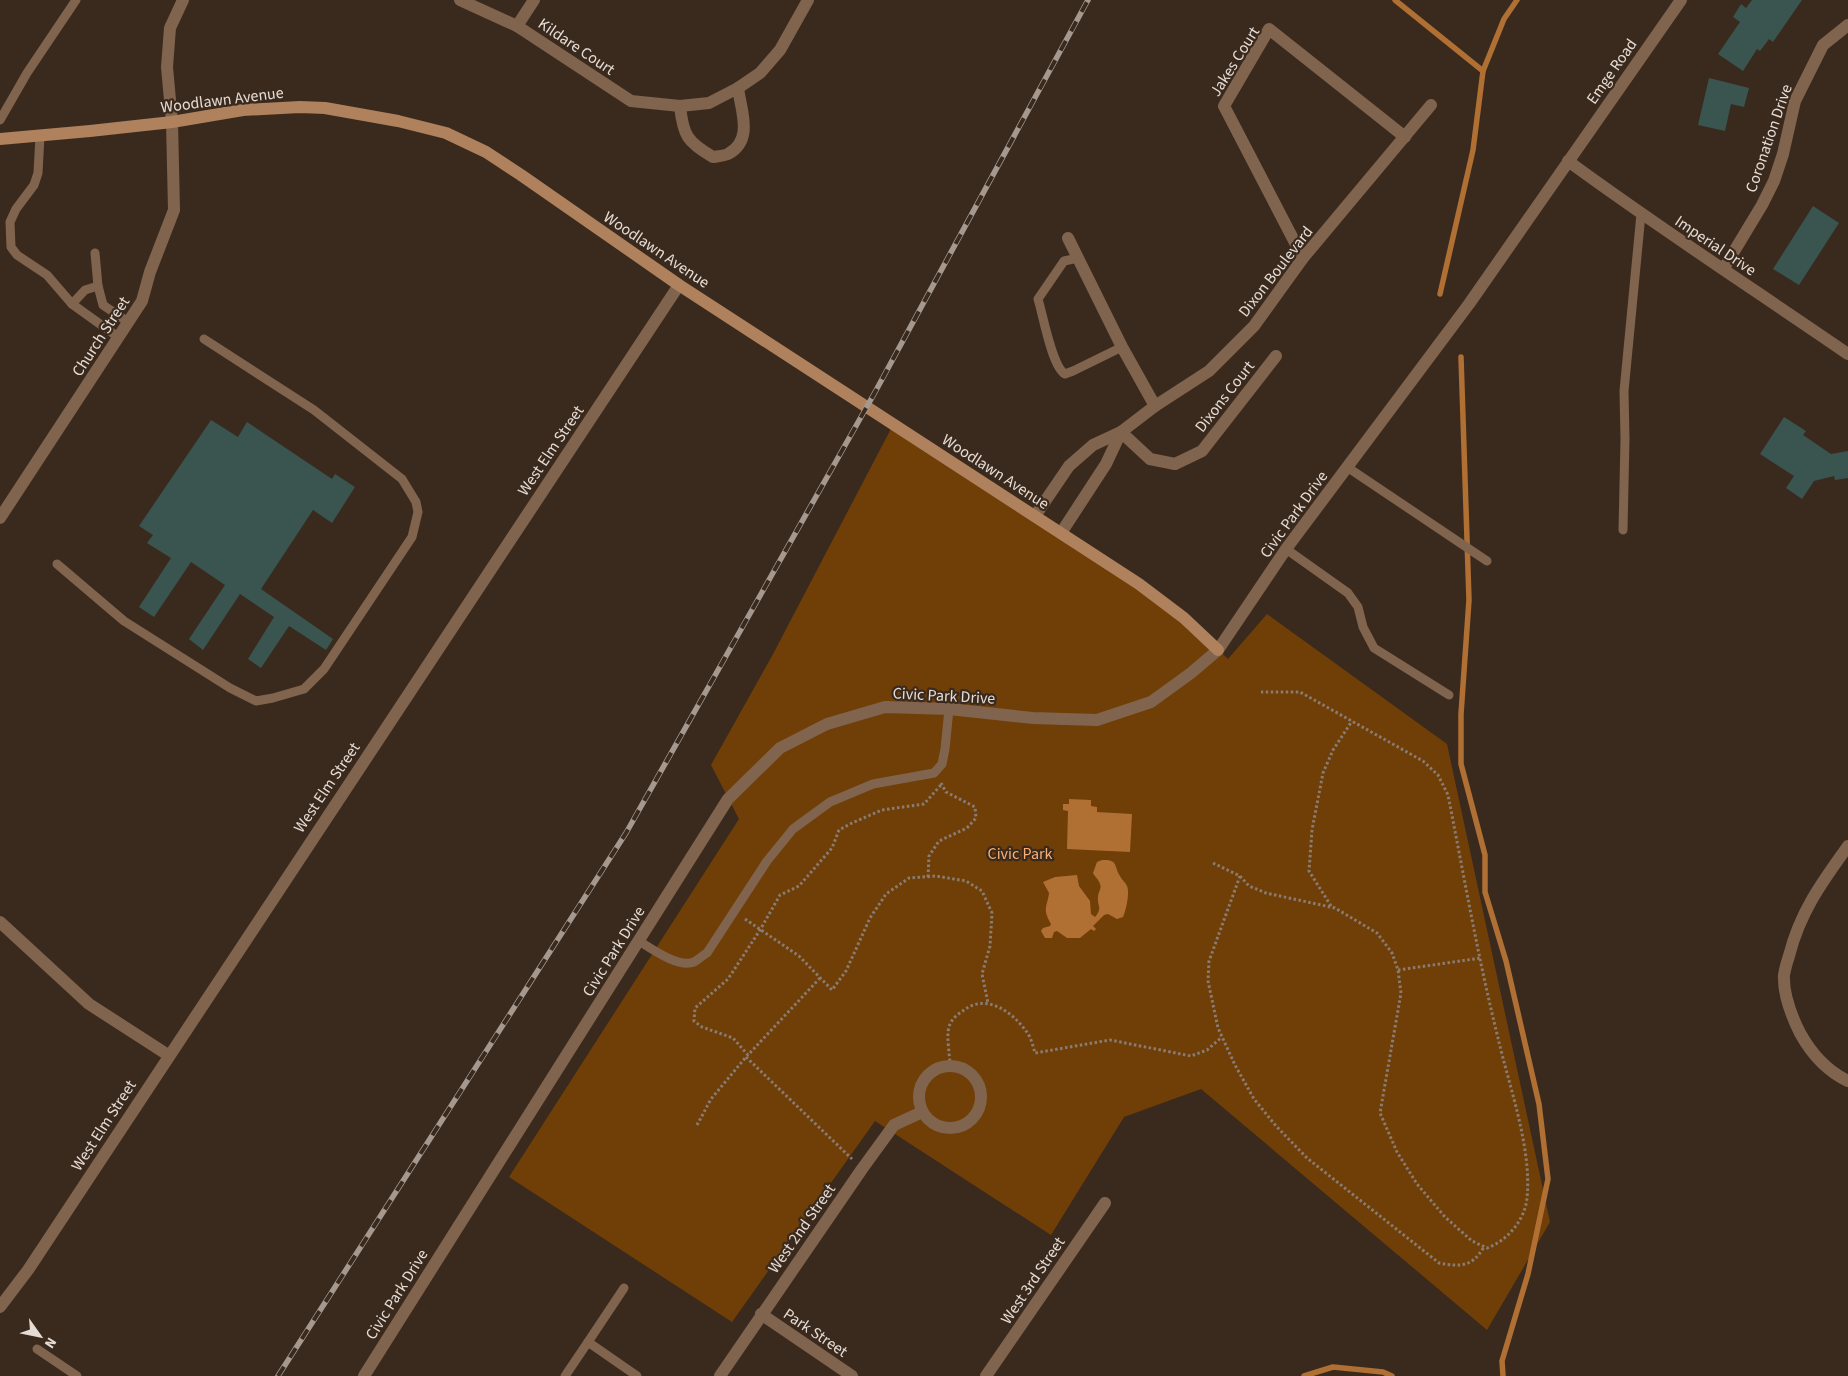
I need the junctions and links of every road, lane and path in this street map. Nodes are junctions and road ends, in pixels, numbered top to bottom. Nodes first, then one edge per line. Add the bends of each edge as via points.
1 (76, 0) edge
2 (183, 0) edge
3 (460, 0) edge
4 (534, 0) edge
5 (808, 0) edge
6 (1681, 0) edge
7 (1848, 25) edge
8 (517, 26) junction
9 (738, 88) junction
10 (4, 104) edge
11 (1431, 105) dead end
12 (680, 106) junction
13 (0, 120) edge
14 (172, 122) junction
15 (40, 136) junction
16 (1405, 137) junction
17 (0, 139) edge
18 (1568, 161) junction
19 (1640, 214) junction
20 (1068, 238) dead end
21 (95, 253) dead end
22 (1078, 258) junction
23 (1303, 258) junction
24 (1724, 268) junction
25 (679, 285) junction
26 (98, 286) junction
27 (72, 304) junction
28 (128, 322) junction
29 (118, 337) junction
30 (204, 339) dead end
31 (1122, 347) junction
32 (1848, 354) edge
33 (1276, 356) dead end
34 (1155, 406) junction
35 (1121, 432) junction
36 (1348, 467) junction
37 (1035, 516) junction
38 (0, 518) edge
39 (1623, 530) dead end
40 (1060, 533) junction
41 (1286, 550) junction
42 (1487, 560) dead end
43 (57, 564) dead end
44 (1218, 650) junction
45 (1261, 692) dead end
46 (1449, 695) dead end
47 (949, 709) junction
48 (1352, 721) junction
49 (934, 773) junction
50 (941, 785) junction
51 (1848, 846) edge
52 (1213, 863) dead end
53 (1240, 876) junction
54 (928, 877) junction
55 (1331, 907) junction
56 (734, 912) junction
57 (0, 922) edge
58 (760, 930) junction
59 (639, 941) junction
60 (1481, 958) junction
61 (1398, 970) junction
62 (820, 978) junction
63 (988, 1002) junction
64 (1222, 1037) junction
65 (168, 1056) junction
66 (747, 1056) junction
67 (950, 1066) junction
68 (1848, 1081) edge
69 (922, 1112) junction
70 (697, 1125) dead end
71 (862, 1169) junction
72 (1105, 1203) dead end
73 (1484, 1247) junction
74 (624, 1288) dead end
75 (0, 1307) edge
76 (761, 1314) junction
77 (588, 1342) junction
78 (36, 1349) dead end
79 (77, 1376) edge
80 (364, 1376) edge
81 (565, 1376) edge
82 (637, 1376) edge
83 (720, 1376) edge
84 (852, 1376) edge
85 (986, 1376) edge

1 - 10 lane
2 - 14 street, Church Street via 170,28 167,67
3 - 8 street, Kildare Court
4 - 8 street
5 - 9 street, Kildare Court via 780,50 760,73
6 - 18 street, Emge Road
7 - 24 street, Coronation Drive via 1823,45 1795,101 1774,181
8 - 12 street, Kildare Court via 631,101
9 - 12 street, Kildare Court via 709,103
9 - 12 street via 745,128 741,143 728,154 713,157 690,139 683,128
10 - 13 lane
11 - 16 street, Dixon Boulevard
14 - 15 street, Woodlawn Avenue
14 - 25 street, Woodlawn Avenue via 243,110 325,108 446,133 486,152
14 - 28 street, Church Street via 174,210 142,300
15 - 17 street, Woodlawn Avenue
15 - 27 lane via 38,173 10,222 11,247 17,255 47,275
16 - 23 street, Dixon Boulevard
16 - 23 street, Jakes Court via 1269,29 1224,106
18 - 19 street, Imperial Drive
18 - 36 street, Civic Park Drive via 1469,304
19 - 24 street, Imperial Drive
19 - 39 lane via 1624,391
20 - 22 street
21 - 26 lane
22 - 31 street
22 - 31 lane via 1064,261 1038,298 1058,368 1065,374
23 - 34 street, Dixon Boulevard via 1254,326 1209,371
24 - 32 street, Imperial Drive
25 - 37 street, Woodlawn Avenue
25 - 65 street, West Elm Street
26 - 27 lane via 85,290
26 - 28 lane via 103,305
27 - 29 lane
28 - 29 street, Church Street
29 - 38 street, Church Street
30 - 43 lane via 314,410 402,479 416,502 418,512 412,537 324,670 304,689 256,701 124,621
31 - 34 street
33 - 35 street, Dixons Court via 1202,451 1175,464 1150,459
34 - 35 street, Dixon Boulevard
35 - 37 street, Dixon Boulevard via 1093,445 1069,466
35 - 40 street, Dixon Boulevard via 1106,464
36 - 41 street, Civic Park Drive
36 - 42 lane
37 - 40 street, Woodlawn Avenue
40 - 44 street, Woodlawn Avenue via 1139,584 1184,618
41 - 44 street, Civic Park Drive
41 - 46 lane via 1348,594 1358,607 1363,628 1374,648
44 - 47 street, Civic Park Drive via 1151,702 1097,720 1033,718
45 - 48 path via 1300,692
47 - 49 lane via 942,764
47 - 59 street, Civic Park Drive via 885,707 827,724 780,748 728,799
48 - 55 path via 1323,773 1312,830 1309,871
48 - 60 path via 1423,761 1438,774 1448,795
49 - 50 path
49 - 56 lane via 873,784 830,802 793,828
50 - 54 path via 946,792 975,807 976,818 967,828 939,842 929,856
50 - 58 path via 924,804 882,810 839,830 832,848 799,886 780,895
51 - 68 street via 1810,900 1794,937 1784,974 1794,1022 1806,1043 1819,1061
52 - 53 path
53 - 55 path via 1249,886 1266,893
53 - 64 path via 1209,961 1208,981
54 - 62 path via 908,878 886,894 870,918 846,971 832,990
54 - 63 path via 966,881 982,891 992,913 990,946 982,974
55 - 61 path via 1377,933 1392,953
56 - 58 path
56 - 59 lane via 707,952 694,962 666,957
57 - 65 street via 89,1004
58 - 62 path via 799,956
58 - 66 path via 728,979 695,1008 694,1021 732,1038
59 - 80 street, Civic Park Drive
60 - 61 path
60 - 73 path via 1521,1128 1527,1167 1527,1198 1520,1221 1499,1244
61 - 73 path via 1401,994 1380,1113 1416,1184 1445,1217 1472,1242
62 - 66 path
63 - 64 path via 1004,1009 1028,1033 1035,1053 1110,1040 1191,1056 1207,1050
63 - 67 path via 971,1005 956,1016 949,1027
64 - 73 path via 1254,1099 1307,1158 1439,1263 1458,1266 1471,1262
65 - 75 street, West Elm Street via 28,1270
66 - 70 path via 711,1099
66 - 71 path
67 - 69 street via 930,1073 923,1081 919,1091
67 - 69 street via 970,1073 977,1082 981,1097 977,1112 964,1125 945,1128 936,1125
69 - 71 street, West 2nd Street via 894,1125
71 - 76 street, West 2nd Street
72 - 85 street, West 3rd Street
74 - 77 lane
76 - 83 street, West 2nd Street
76 - 84 street, Park Street
77 - 81 lane
77 - 82 lane
78 - 79 lane

